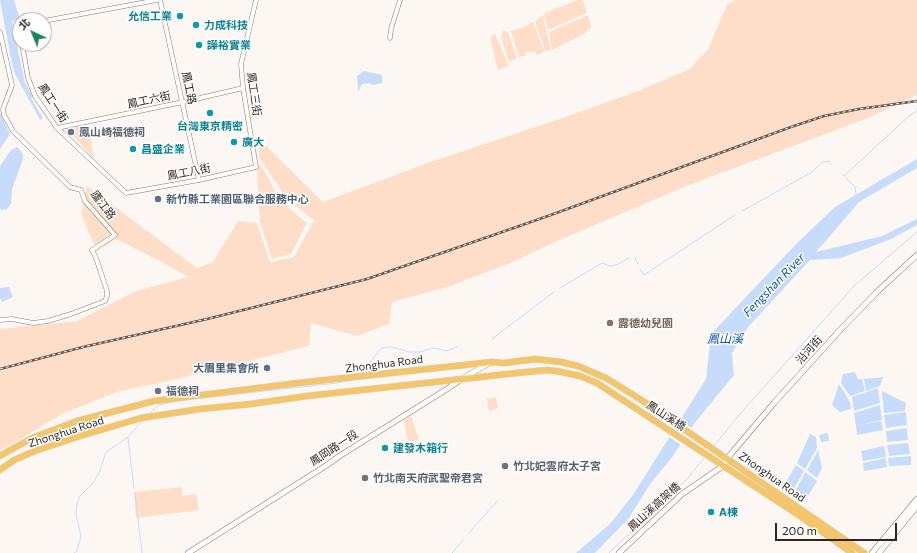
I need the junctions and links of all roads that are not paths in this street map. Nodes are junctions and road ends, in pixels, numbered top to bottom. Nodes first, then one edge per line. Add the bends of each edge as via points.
1 (158, 0) edge
2 (256, 0) edge
3 (400, 0) edge
4 (52, 20) edge
5 (0, 32) edge
6 (390, 38) dead end
7 (23, 52) edge
8 (243, 88) junction
9 (183, 102) junction
10 (57, 128) junction
11 (256, 167) joint
12 (199, 180) junction
13 (126, 193) joint
14 (917, 255) edge
15 (0, 320) edge
16 (492, 362) junction
17 (606, 378) joint
18 (460, 380) junction
19 (0, 456) edge
20 (728, 459) junction
21 (724, 466) junction
22 (0, 470) edge
23 (917, 499) edge
24 (917, 506) edge
25 (188, 553) edge
26 (619, 553) edge
27 (852, 553) edge
28 (864, 553) edge
29 (872, 553) edge
30 (879, 553) edge

1 - 4 street
1 - 9 street, 鳳工路
2 - 8 street, 鳳工三街 via 241,64
3 - 6 street
5 - 15 street, 廬江路 via 12,86 2,109 13,131 70,187 81,190 85,201 115,236 92,250 107,291 105,301 48,321 33,323 12,319
7 - 10 street, 鳳工一街 via 28,78 35,96
8 - 9 street, 鳳工六街
8 - 11 street, 鳳工三街
9 - 10 street, 鳳工六街
9 - 12 street, 鳳工路
10 - 13 street, 鳳工一街
11 - 12 street, 鳳工八街
12 - 13 street, 鳳工八街
14 - 20 street, 沿河街 via 841,329 774,403
16 - 17 main road, Zhonghua Road via 536,359 561,362
16 - 18 street, 鳳岡路一段
16 - 19 main road, Zhonghua Road via 154,401 77,421 32,438
17 - 20 main road, 鳳山溪橋
18 - 21 main road, 鳳山溪橋 via 548,370 580,376 597,383
18 - 22 main road, Zhonghua Road via 307,396 142,418 35,451 14,460
18 - 25 street, 鳳岡路一段
20 - 21 street, 沿河街
20 - 28 main road, Zhonghua Road
21 - 26 street, 鳳山溪高架橋 via 682,494
21 - 27 main road, Zhonghua Road
23 - 29 street
24 - 30 street

